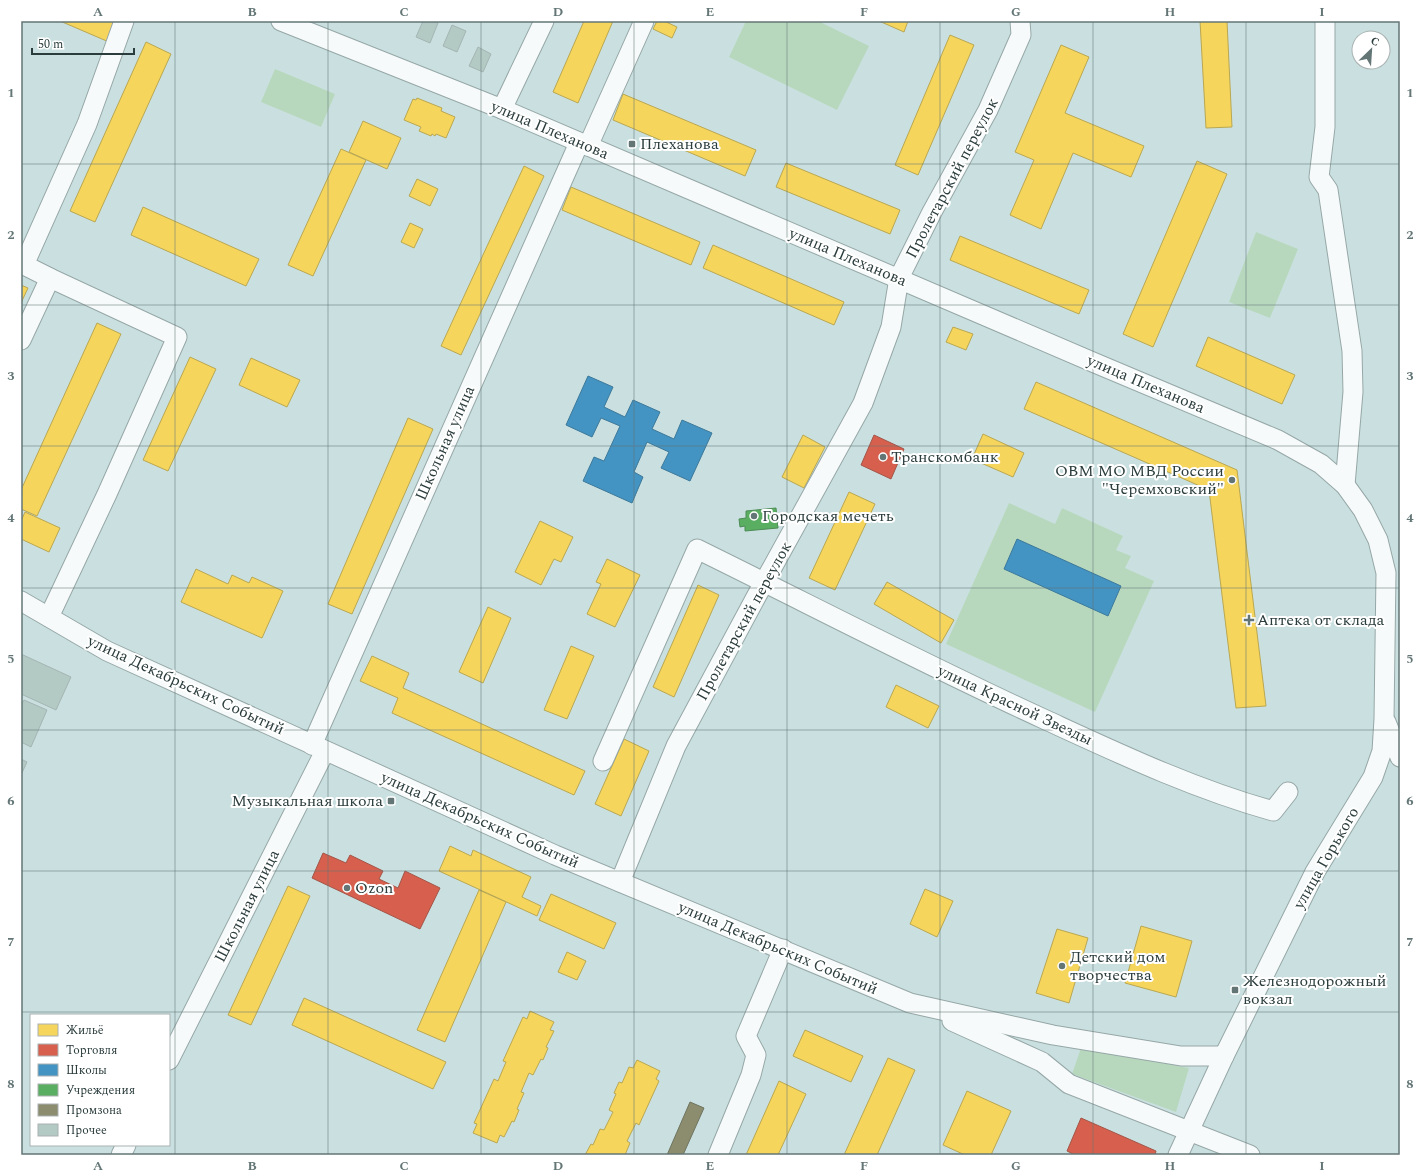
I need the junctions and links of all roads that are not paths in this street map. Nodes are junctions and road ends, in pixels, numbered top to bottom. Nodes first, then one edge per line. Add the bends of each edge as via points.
1 (124, 21) edge
2 (281, 21) edge
3 (544, 21) edge
4 (644, 21) edge
5 (1325, 21) edge
6 (1021, 28) edge
7 (502, 109) junction
8 (584, 144) junction
9 (23, 264) edge
10 (50, 278) junction
11 (900, 278) junction
12 (21, 340) edge
13 (1345, 485) junction
14 (1378, 540) joint
15 (764, 582) junction
16 (21, 601) edge
17 (21, 607) edge
18 (49, 617) junction
19 (1384, 719) junction
20 (319, 748) junction
21 (1400, 757) edge
22 (603, 762) dead end
23 (1288, 792) dead end
24 (620, 882) junction
25 (783, 950) junction
26 (920, 1006) junction
27 (1224, 1056) junction
28 (170, 1058) edge
29 (1189, 1130) junction
30 (126, 1146) edge
31 (121, 1155) edge
32 (718, 1155) edge
33 (1178, 1155) edge
34 (1250, 1155) edge

1 - 9 street via 87,124
2 - 7 street, улица Плеханова
3 - 7 street
4 - 8 street, Школьная улица
5 - 13 street via 1325,127 1319,177 1328,190 1352,351 1354,392
6 - 11 street, Пролетарский переулок via 988,110 932,212
7 - 8 street, улица Плеханова
8 - 11 street, улица Плеханова
8 - 20 street, Школьная улица
9 - 10 street
10 - 12 street
10 - 18 street via 177,337
11 - 13 street, улица Плеханова via 1278,440 1321,464
11 - 15 street, Пролетарский переулок via 891,327 863,403
13 - 14 street, улица Плеханова via 1363,510
14 - 19 street, улица Горького via 1386,573
15 - 22 street, улица Красной Звезды via 697,549
15 - 23 street, улица Красной Звезды via 985,692 1131,760 1234,800 1274,811
15 - 24 street, Пролетарский переулок via 676,746
16 - 18 street, улица Декабрьских Событий
17 - 18 street, улица Декабрьских Событий
18 - 20 street, улица Декабрьских Событий via 107,651
19 - 21 street
19 - 27 street, улица Горького via 1382,751 1373,777 1315,872
20 - 24 street, улица Декабрьских Событий
20 - 28 street, Школьная улица
24 - 25 street, улица Декабрьских Событий
25 - 26 street, улица Декабрьских Событий
25 - 32 street via 746,1036 756,1055 751,1075
26 - 27 street, улица Декабрьских Событий via 1053,1035 1173,1055
26 - 29 street, улица Декабрьских Событий via 1042,1062 1069,1084
27 - 29 street, улица Горького
29 - 33 street, улица Горького
29 - 34 street, улица Декабрьских Событий
30 - 31 street

